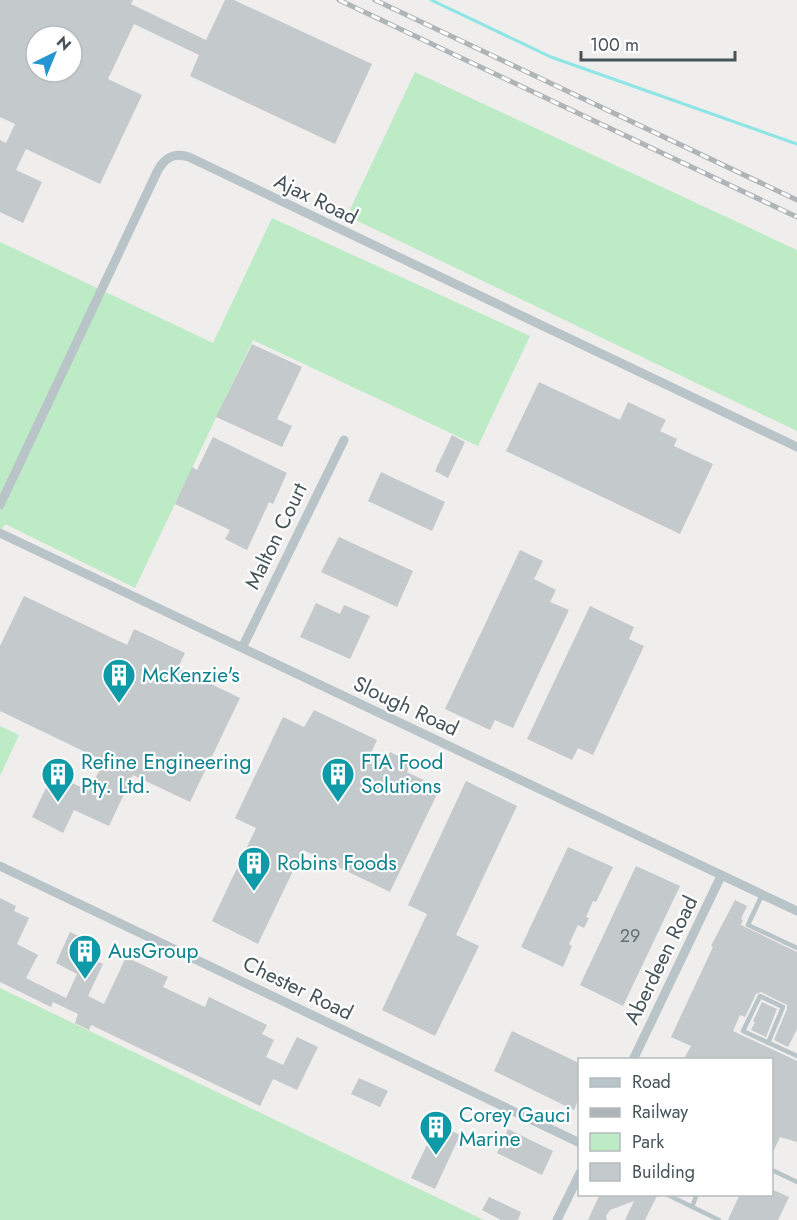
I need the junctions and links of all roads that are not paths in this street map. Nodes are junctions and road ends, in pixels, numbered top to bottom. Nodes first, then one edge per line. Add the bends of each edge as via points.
1 (344, 440) dead end
2 (797, 447) edge
3 (0, 505) edge
4 (0, 533) edge
5 (242, 648) junction
6 (0, 866) edge
7 (721, 876) junction
8 (762, 895) junction
9 (797, 911) edge
10 (797, 948) edge
11 (768, 1043) junction
12 (797, 1056) edge
13 (633, 1058) edge
14 (578, 1143) edge
15 (773, 1171) edge
16 (578, 1175) edge
17 (797, 1182) edge
18 (670, 1196) edge
19 (696, 1196) edge
20 (692, 1207) junction
21 (557, 1220) edge
22 (719, 1220) edge

1 - 5 street, Malton Court
2 - 3 street, Ajax Road via 189,158 173,155 157,172
4 - 5 street, Slough Road
5 - 7 street, Slough Road
6 - 14 street, Chester Road
7 - 8 street, Slough Road
7 - 13 street, Aberdeen Road
8 - 9 street, Slough Road
8 - 10 lane via 748,924
11 - 11 lane via 743,1032 760,996 783,1007
11 - 12 lane
15 - 17 lane
16 - 21 street
18 - 20 lane
19 - 20 lane
20 - 22 lane

